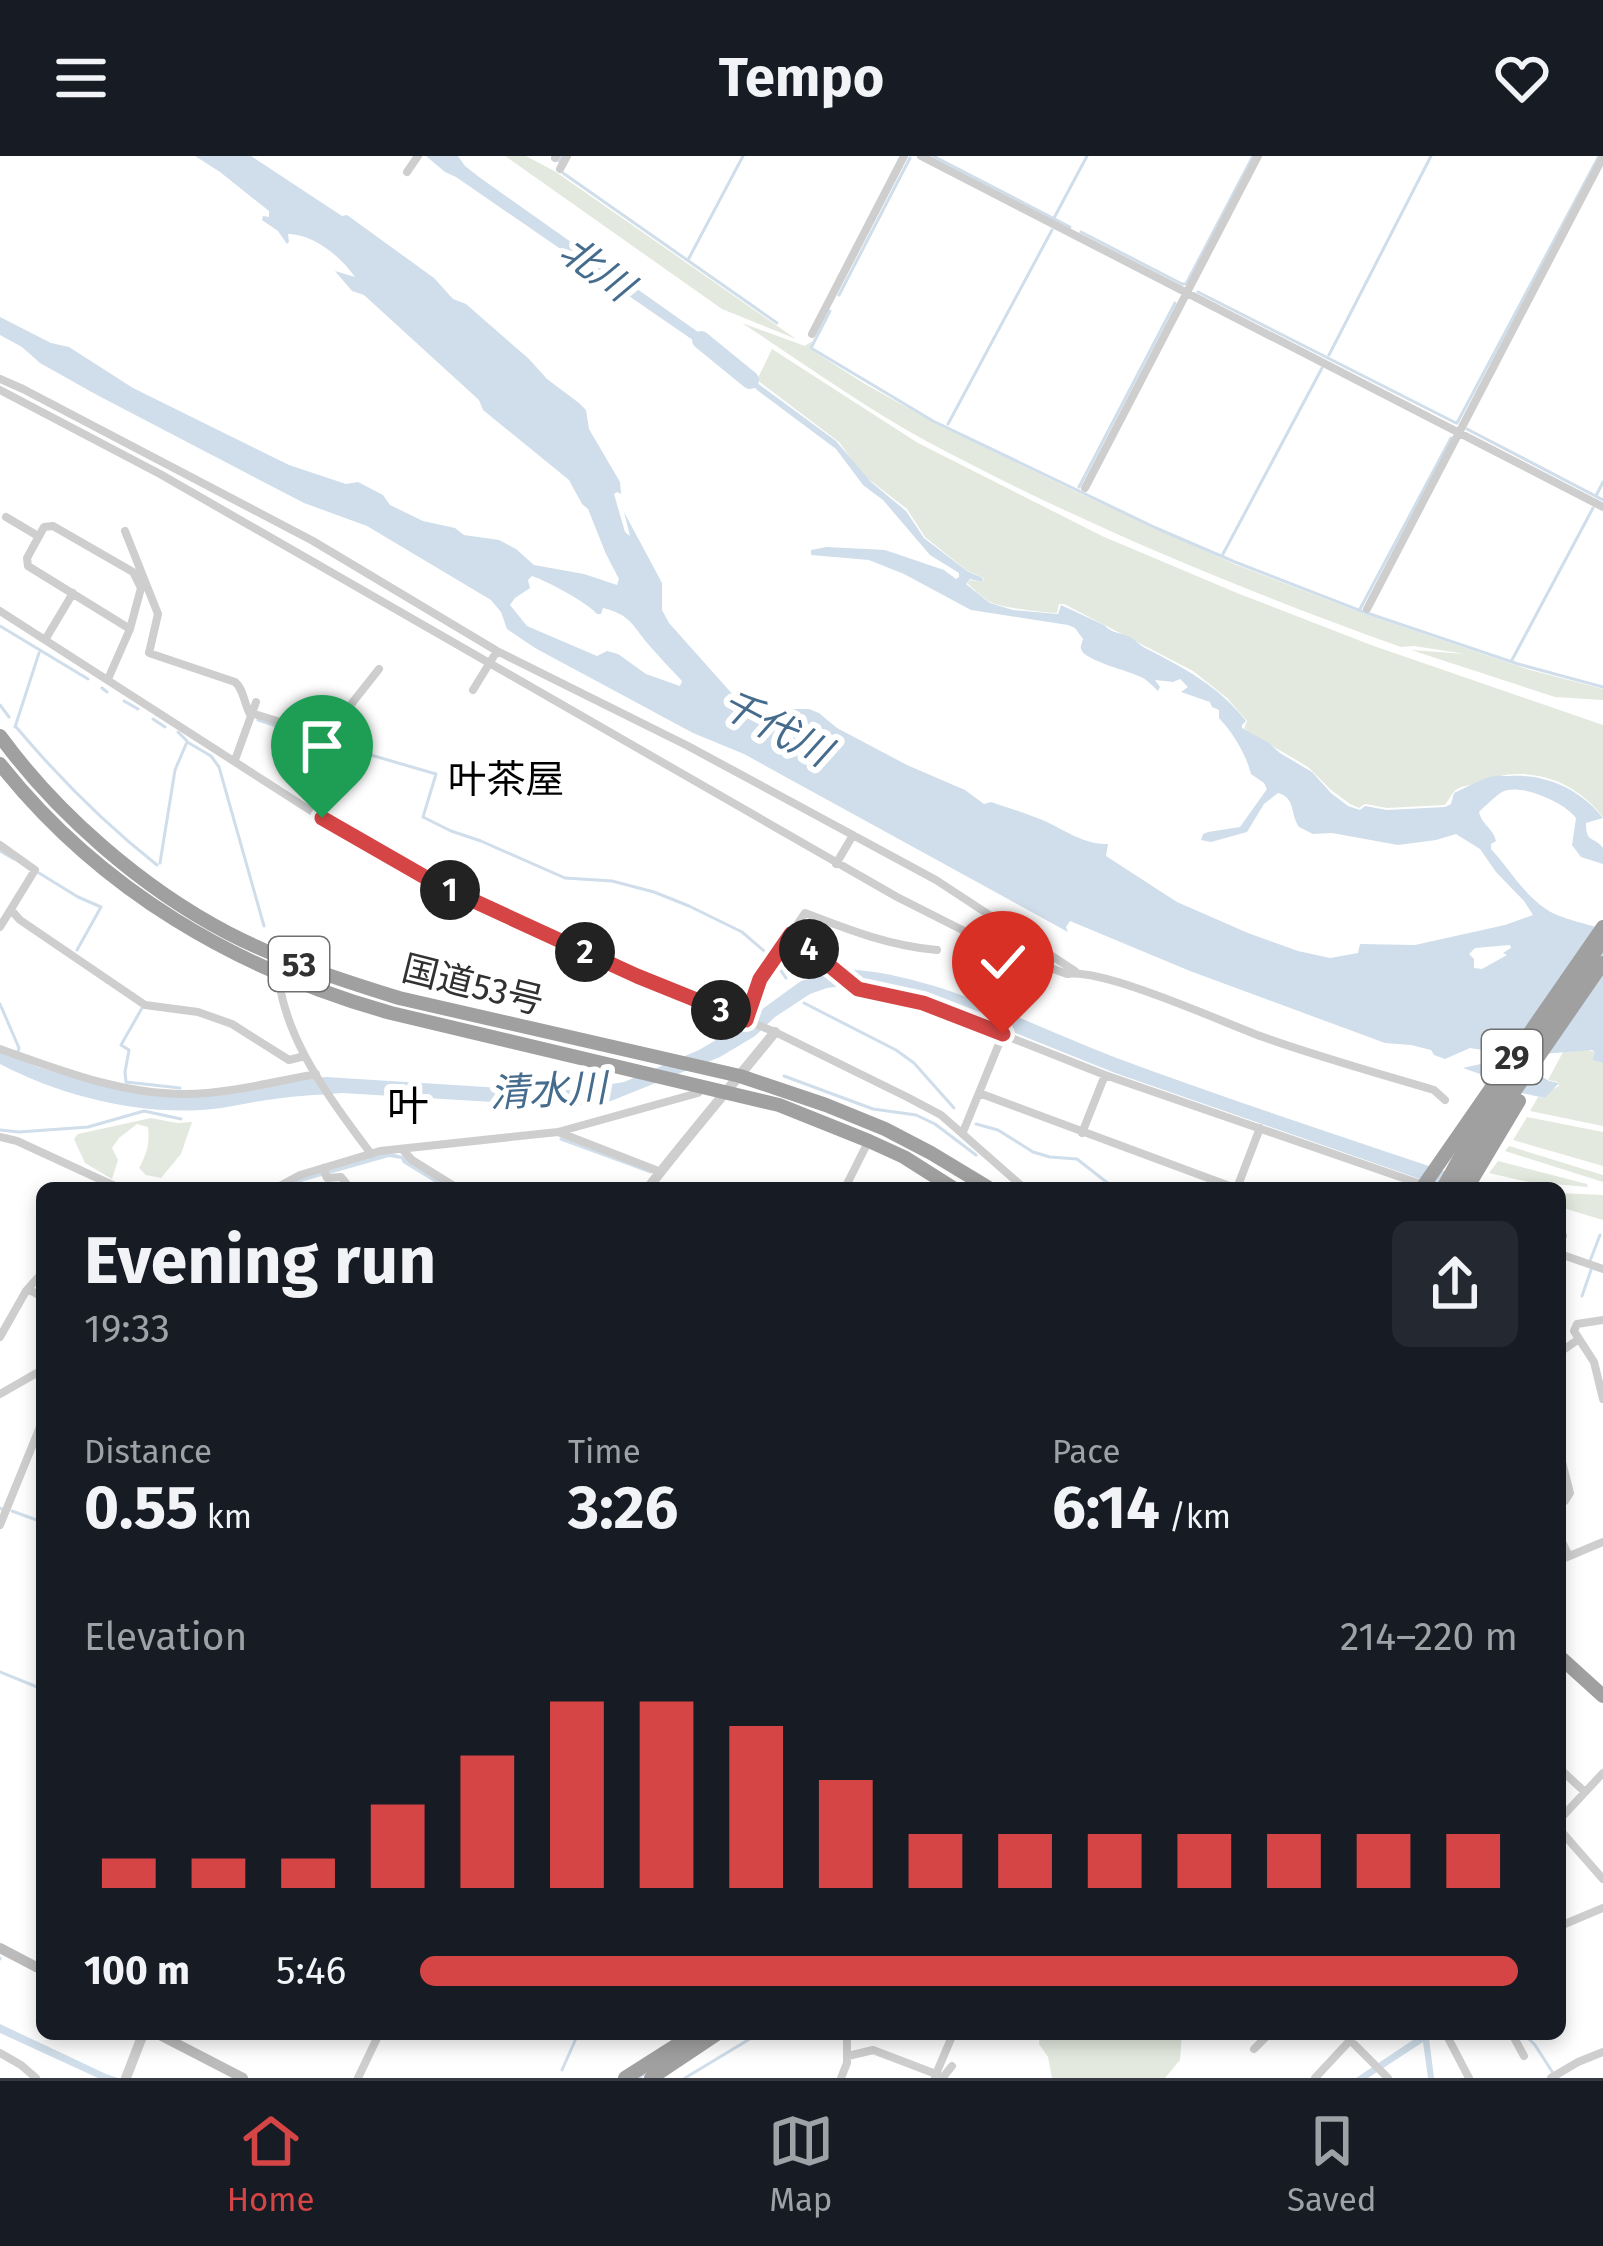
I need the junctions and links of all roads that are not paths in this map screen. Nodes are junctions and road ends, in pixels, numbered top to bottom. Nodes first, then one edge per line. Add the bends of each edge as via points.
1 (567, 156) edge
2 (904, 156) edge
3 (921, 156) edge
4 (1258, 156) edge
5 (1603, 157) edge
6 (417, 158) edge
7 (560, 169) dead end
8 (407, 172) dead end
9 (1186, 292) junction
10 (812, 334) dead end
11 (0, 380) edge
12 (0, 390) edge
13 (1458, 432) junction
14 (1085, 488) dead end
15 (1603, 507) edge
16 (6, 518) dead end
17 (125, 531) dead end
18 (38, 536) junction
19 (73, 593) junction
20 (1367, 608) dead end
21 (0, 611) edge
22 (130, 629) junction
23 (45, 640) junction
24 (497, 651) junction
25 (490, 663) junction
26 (379, 669) dead end
27 (108, 679) junction
28 (473, 690) dead end
29 (256, 702) dead end
30 (251, 714) junction
31 (0, 736) edge
32 (235, 760) junction
33 (4, 763) edge
34 (854, 835) junction
35 (0, 845) edge
36 (836, 864) junction
37 (12, 910) junction
38 (0, 927) edge
39 (1603, 927) edge
40 (791, 934) junction
41 (1603, 940) edge
42 (937, 950) dead end
43 (277, 956) junction
44 (1603, 963) edge
45 (1077, 972) junction
46 (277, 975) junction
47 (1579, 998) junction
48 (746, 1020) junction
49 (775, 1032) junction
50 (1003, 1034) junction
51 (0, 1048) edge
52 (305, 1056) junction
53 (316, 1074) junction
54 (1105, 1075) junction
55 (740, 1076) junction
56 (728, 1090) junction
57 (698, 1093) dead end
58 (979, 1094) junction
59 (1445, 1100) dead end
60 (1260, 1127) junction
61 (558, 1132) junction
62 (963, 1132) junction
63 (1082, 1133) junction
64 (0, 1137) edge
65 (869, 1141) junction
66 (403, 1150) junction
67 (371, 1154) junction
68 (323, 1168) junction
69 (661, 1172) junction
70 (105, 1182) edge
71 (293, 1182) edge
72 (345, 1182) edge
73 (447, 1182) edge
74 (653, 1182) edge
75 (848, 1182) edge
76 (944, 1182) edge
77 (979, 1182) edge
78 (1017, 1182) edge
79 (1219, 1182) edge
80 (1238, 1182) edge
81 (1415, 1182) edge
82 (1426, 1182) edge
83 (1451, 1182) edge
84 (1452, 1182) edge
85 (1471, 1182) edge
86 (1566, 1256) edge
87 (1603, 1270) edge
88 (36, 1280) edge
89 (28, 1289) junction
90 (36, 1294) edge
91 (1603, 1320) edge
92 (0, 1337) edge
93 (1579, 1339) junction
94 (1566, 1348) edge
95 (36, 1373) edge
96 (0, 1394) edge
97 (1602, 1395) edge
98 (36, 1437) edge
99 (0, 1525) edge
100 (1603, 1542) edge
101 (1566, 1558) edge
102 (1566, 1662) edge
103 (1603, 1696) edge
104 (1603, 1773) edge
105 (1566, 1775) edge
106 (1585, 1792) junction
107 (1566, 1813) edge
108 (1566, 1836) edge
109 (1603, 1879) edge
110 (1603, 1908) edge
111 (1566, 1923) edge
112 (0, 1948) edge
113 (36, 1967) edge
114 (141, 2040) edge
115 (170, 2040) edge
116 (377, 2040) edge
117 (682, 2040) edge
118 (708, 2040) edge
119 (847, 2040) edge
120 (950, 2040) edge
121 (1350, 2040) edge
122 (1356, 2040) edge
123 (1449, 2040) edge
124 (1515, 2040) edge
125 (1603, 2052) edge
126 (0, 2053) edge
127 (848, 2056) junction
128 (1524, 2056) dead end
129 (952, 2066) dead end
130 (933, 2076) edge
131 (126, 2077) edge
132 (36, 2078) edge
133 (243, 2078) edge
134 (358, 2078) edge
135 (625, 2078) edge
136 (651, 2078) edge
137 (842, 2078) edge
138 (1316, 2078) edge
139 (1388, 2078) edge
140 (1469, 2078) edge
141 (1551, 2078) edge

1 - 7 street
2 - 10 street
3 - 9 street
4 - 9 street
5 - 13 street
6 - 8 street
9 - 13 street
9 - 14 street
11 - 24 street via 313,542
12 - 25 street
13 - 15 street
13 - 20 street
16 - 18 street
17 - 30 street via 158,614 149,653 235,682
18 - 19 street via 28,566
18 - 22 street via 53,526 133,572 141,588
19 - 22 street
19 - 23 street
21 - 23 street
22 - 27 street
23 - 27 street
24 - 25 street
24 - 34 street
25 - 28 street
25 - 36 street
26 - 30 street via 326,736
27 - 32 street
29 - 30 street
30 - 32 street
31 - 33 highway, 国道53号 / 53
32 - 48 street via 437,884
33 - 43 highway, 国道53号 / 53 via 177,902
33 - 46 highway, 国道53号 / 53 via 83,852 141,898
34 - 36 street
34 - 45 street
35 - 37 street via 35,869
36 - 45 street via 1004,951
37 - 38 street
37 - 52 street via 145,1005 197,1012 290,1060
39 - 82 highway, 29, bridge
40 - 42 street via 805,913 881,941
40 - 48 street via 760,979
40 - 50 street via 858,989
41 - 83 highway, 29, bridge via 1477,1127
43 - 46 street
43 - 55 highway, 国道53号 / 53 via 399,998
44 - 47 highway, 29
45 - 59 street
46 - 52 street
46 - 56 highway, 国道53号 / 53 via 391,1012
47 - 84 highway, 29
47 - 85 highway, 29
48 - 49 street
49 - 55 street
49 - 62 street
50 - 54 street
50 - 58 street
51 - 53 street via 80,1078 180,1094
52 - 53 street
53 - 67 street
54 - 60 street
54 - 63 street
55 - 56 street
55 - 77 highway, 国道53号 / 53 via 885,1129
56 - 65 highway, 国道53号 / 53
56 - 69 street
57 - 61 street
58 - 62 street
58 - 63 street
60 - 80 street
60 - 81 street
61 - 66 street
61 - 69 street
62 - 78 street
63 - 79 street
64 - 70 street
65 - 75 street
65 - 76 highway, 国道53号 / 53
66 - 67 street
66 - 73 street
67 - 68 street
68 - 71 street
68 - 72 street via 327,1178
69 - 74 street
86 - 87 street
88 - 89 street
89 - 90 street
89 - 92 street
91 - 93 street via 1577,1324
93 - 94 street
93 - 97 street
95 - 96 street
98 - 99 street
100 - 101 street
102 - 103 highway
104 - 106 street
105 - 106 street
106 - 107 street
108 - 109 street
110 - 111 street
112 - 113 main road
114 - 131 street
115 - 133 main road
116 - 134 street
117 - 135 highway
118 - 136 highway
119 - 127 street
120 - 130 street
121 - 138 street
122 - 139 street
123 - 140 street
124 - 128 street
125 - 141 street
126 - 132 street
127 - 130 street via 873,2050
127 - 137 street
129 - 130 street

